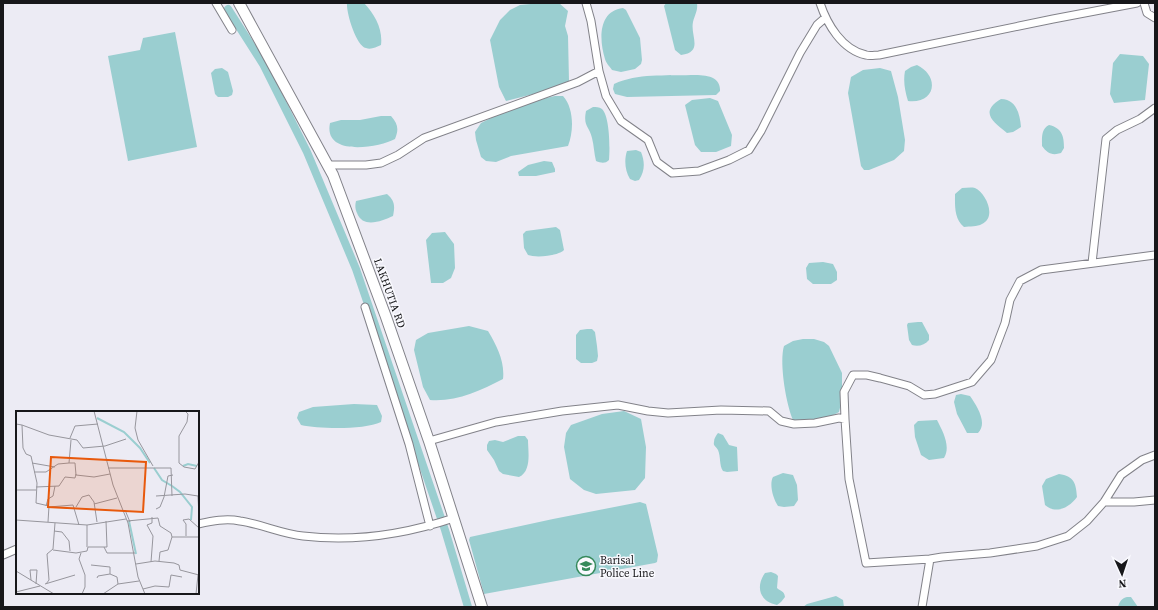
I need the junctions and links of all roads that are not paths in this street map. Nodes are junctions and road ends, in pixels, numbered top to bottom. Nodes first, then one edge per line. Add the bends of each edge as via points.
1 (216, 3) edge
2 (239, 3) edge
3 (586, 3) edge
4 (820, 3) edge
5 (1137, 3) edge
6 (1144, 3) edge
7 (825, 18) junction
8 (1155, 18) edge
9 (232, 30) dead end
10 (599, 70) junction
11 (1155, 108) edge
12 (327, 164) junction
13 (1155, 255) edge
14 (1092, 263) junction
15 (365, 307) dead end
16 (845, 419) junction
17 (429, 442) junction
18 (1155, 456) edge
19 (1155, 500) edge
20 (1104, 502) junction
21 (454, 518) junction
22 (199, 524) edge
23 (430, 526) junction
24 (16, 549) edge
25 (3, 555) edge
26 (930, 559) junction
27 (482, 607) edge
28 (922, 607) edge

1 - 9 street
2 - 12 street, LAKHUTIA RD
3 - 10 street
4 - 7 street
5 - 7 street via 879,55 855,51 837,36
6 - 8 street via 1147,13
7 - 10 street via 816,26 800,53 749,150 729,160 698,170 672,173 657,162 648,140 622,121 606,96
10 - 12 street via 578,82 424,138 381,163
11 - 14 street via 1106,138
12 - 17 street, LAKHUTIA RD via 386,317
13 - 14 street
14 - 16 street via 1041,270 1020,281 1010,300 1005,323 991,360 972,382 924,395 909,386 880,378 853,375 844,392
15 - 23 street via 409,444
16 - 17 street via 794,424 781,421 769,411 668,413 618,405 496,422
16 - 26 street via 849,479 866,563
17 - 21 street, LAKHUTIA RD
18 - 20 street via 1142,460 1121,475
19 - 20 street
20 - 26 street via 1087,522 1068,536 1037,546
21 - 23 street
21 - 27 street, LAKHUTIA RD
22 - 23 street via 239,520 301,536 335,538 388,534
24 - 25 street
26 - 28 street

